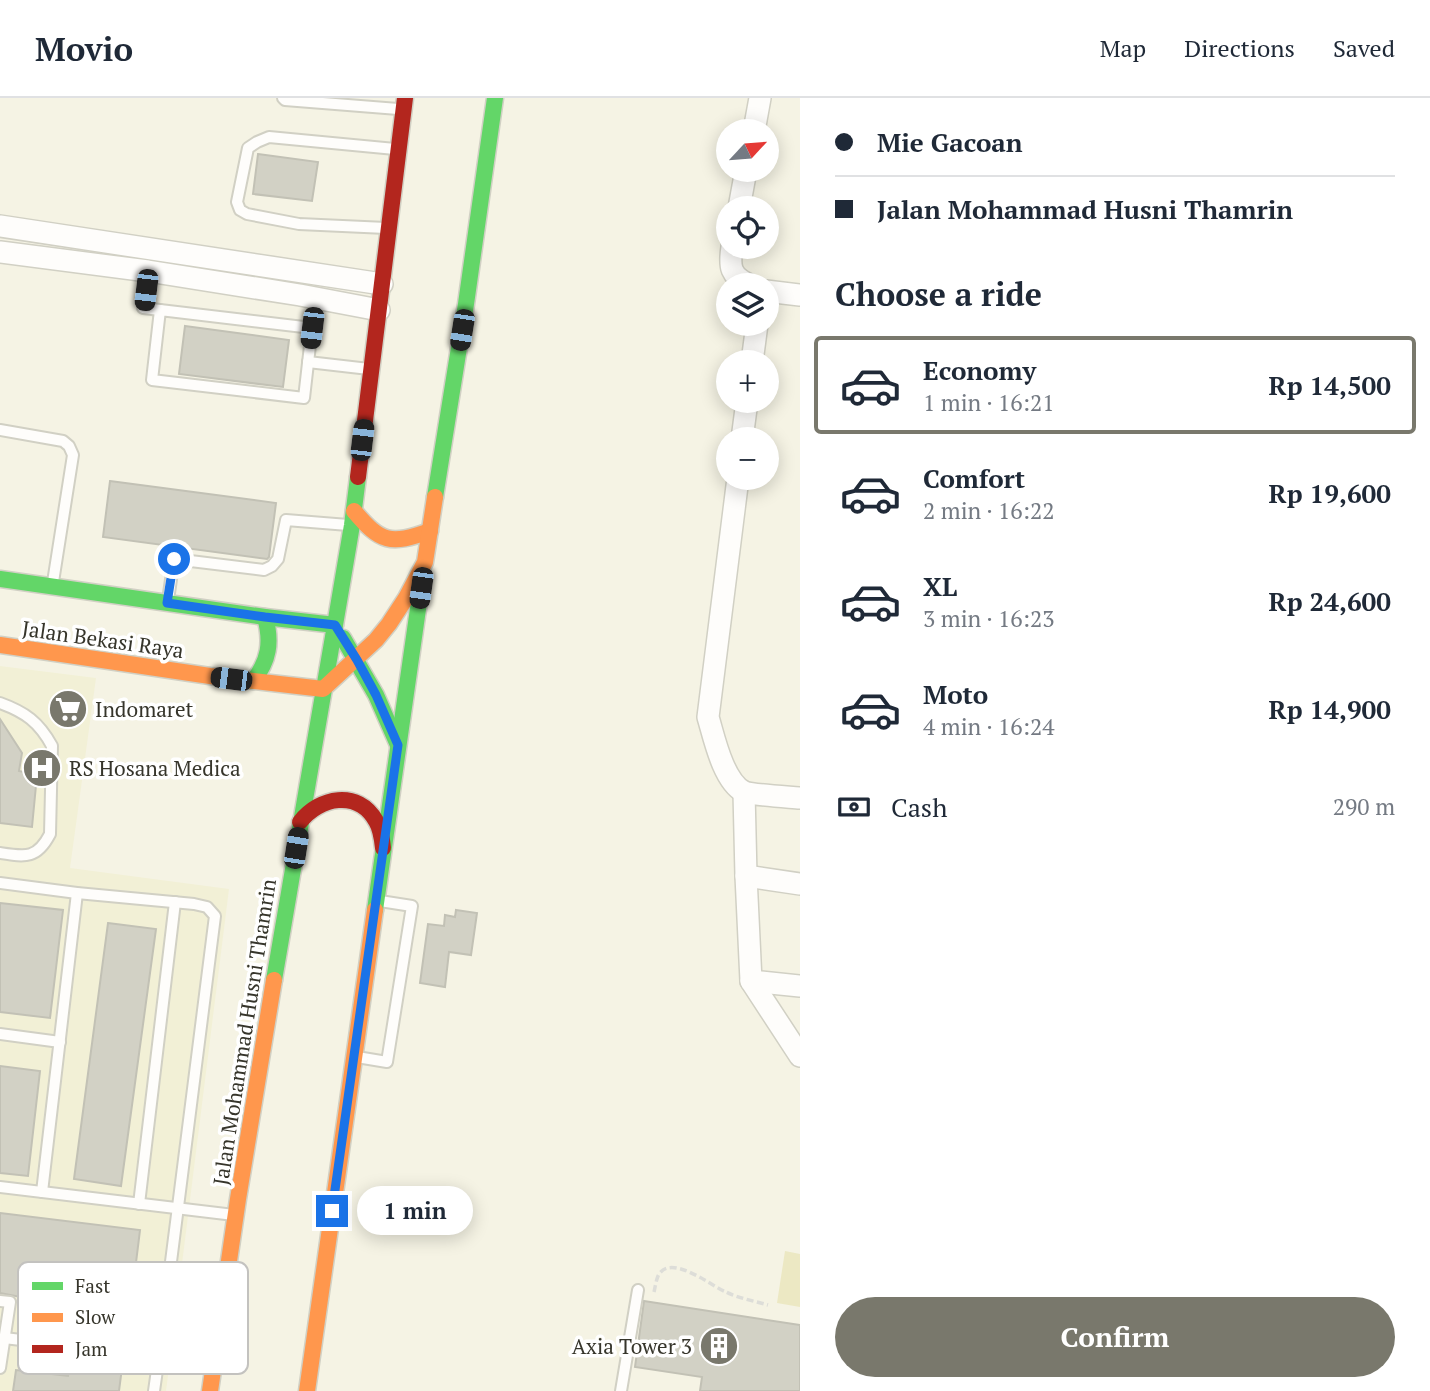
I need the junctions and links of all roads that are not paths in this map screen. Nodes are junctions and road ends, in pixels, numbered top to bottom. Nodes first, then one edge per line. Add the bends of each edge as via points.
1 (283, 98) edge
2 (495, 98) edge
3 (760, 98) edge
4 (404, 104) edge
5 (756, 119) edge
6 (398, 149) junction
7 (0, 226) edge
8 (389, 228) junction
9 (65, 235) junction
10 (0, 252) edge
11 (62, 261) junction
12 (148, 271) junction
13 (382, 284) junction
14 (779, 293) edge
15 (800, 295) edge
16 (160, 310) junction
17 (379, 310) junction
18 (308, 362) junction
19 (371, 369) junction
20 (0, 430) edge
21 (736, 490) edge
22 (353, 518) junction
23 (430, 531) junction
24 (425, 562) junction
25 (0, 579) edge
26 (53, 585) junction
27 (167, 603) junction
28 (265, 617) junction
29 (335, 625) junction
30 (0, 645) edge
31 (357, 660) junction
32 (253, 681) junction
33 (323, 689) junction
34 (0, 703) edge
35 (398, 745) junction
36 (744, 792) junction
37 (800, 798) edge
38 (300, 822) junction
39 (383, 850) junction
40 (0, 853) edge
41 (746, 876) junction
42 (0, 883) edge
43 (800, 884) edge
44 (77, 893) junction
45 (376, 900) junction
46 (175, 902) junction
47 (751, 981) junction
48 (800, 986) edge
49 (0, 1034) edge
50 (60, 1042) junction
51 (800, 1056) edge
52 (354, 1057) junction
53 (0, 1187) edge
54 (42, 1192) junction
55 (139, 1204) junction
56 (178, 1208) junction
57 (236, 1216) junction
58 (171, 1262) edge
59 (229, 1262) edge
60 (638, 1290) road end
61 (0, 1301) edge
62 (4, 1338) junction
63 (18, 1340) edge
64 (0, 1368) edge
65 (307, 1391) edge
66 (621, 1391) edge

1 - 4 lane via 361,107
2 - 23 main road
3 - 5 street
4 - 6 main road, Jalan Mohammad Husni Thamrin
6 - 8 main road, Jalan Mohammad Husni Thamrin
6 - 8 lane via 269,137 248,148 237,202 247,214 299,224
7 - 9 street
8 - 13 main road, Jalan Mohammad Husni Thamrin
9 - 11 street
9 - 13 street
10 - 11 street
11 - 12 street
12 - 16 lane via 143,308
12 - 17 street
13 - 17 main road, Jalan Mohammad Husni Thamrin
14 - 15 street
16 - 18 lane via 312,328
16 - 18 lane via 152,380 304,398
17 - 19 main road, Jalan Mohammad Husni Thamrin
18 - 19 lane
19 - 22 main road, Jalan Mohammad Husni Thamrin
20 - 26 lane via 63,441 72,450
21 - 36 street via 708,717 730,779
22 - 23 main road via 383,539 407,540
22 - 27 lane via 286,520 278,559 264,570 174,559
22 - 29 main road, Jalan Mohammad Husni Thamrin
23 - 24 main road
24 - 31 main road via 400,609
24 - 35 main road
25 - 26 main road
26 - 27 main road
27 - 28 main road
28 - 29 main road
28 - 32 main road via 271,644 262,671
29 - 31 main road
29 - 33 main road, Jalan Mohammad Husni Thamrin
30 - 32 main road, Jalan Bekasi Raya
31 - 33 main road
31 - 35 main road
32 - 33 main road, Jalan Bekasi Raya
33 - 38 main road, Jalan Mohammad Husni Thamrin
34 - 40 lane via 36,722 52,746 50,834 33,855
35 - 39 main road
36 - 37 street
36 - 41 street
38 - 39 main road via 311,808 345,799 374,817 382,833
38 - 57 main road, Jalan Mohammad Husni Thamrin
39 - 45 main road
41 - 43 street
41 - 47 street
42 - 44 lane
44 - 46 lane
44 - 50 lane
45 - 52 main road
45 - 52 lane via 412,906 387,1062
46 - 55 lane
46 - 56 lane via 207,907 215,916
47 - 48 street
47 - 51 street
49 - 50 lane
50 - 54 lane
52 - 65 main road
53 - 54 lane
54 - 55 lane
55 - 56 lane
56 - 57 lane
56 - 58 lane
57 - 59 main road, Jalan Mohammad Husni Thamrin
60 - 66 lane
61 - 62 lane via 10,1302
62 - 63 lane
62 - 64 lane

